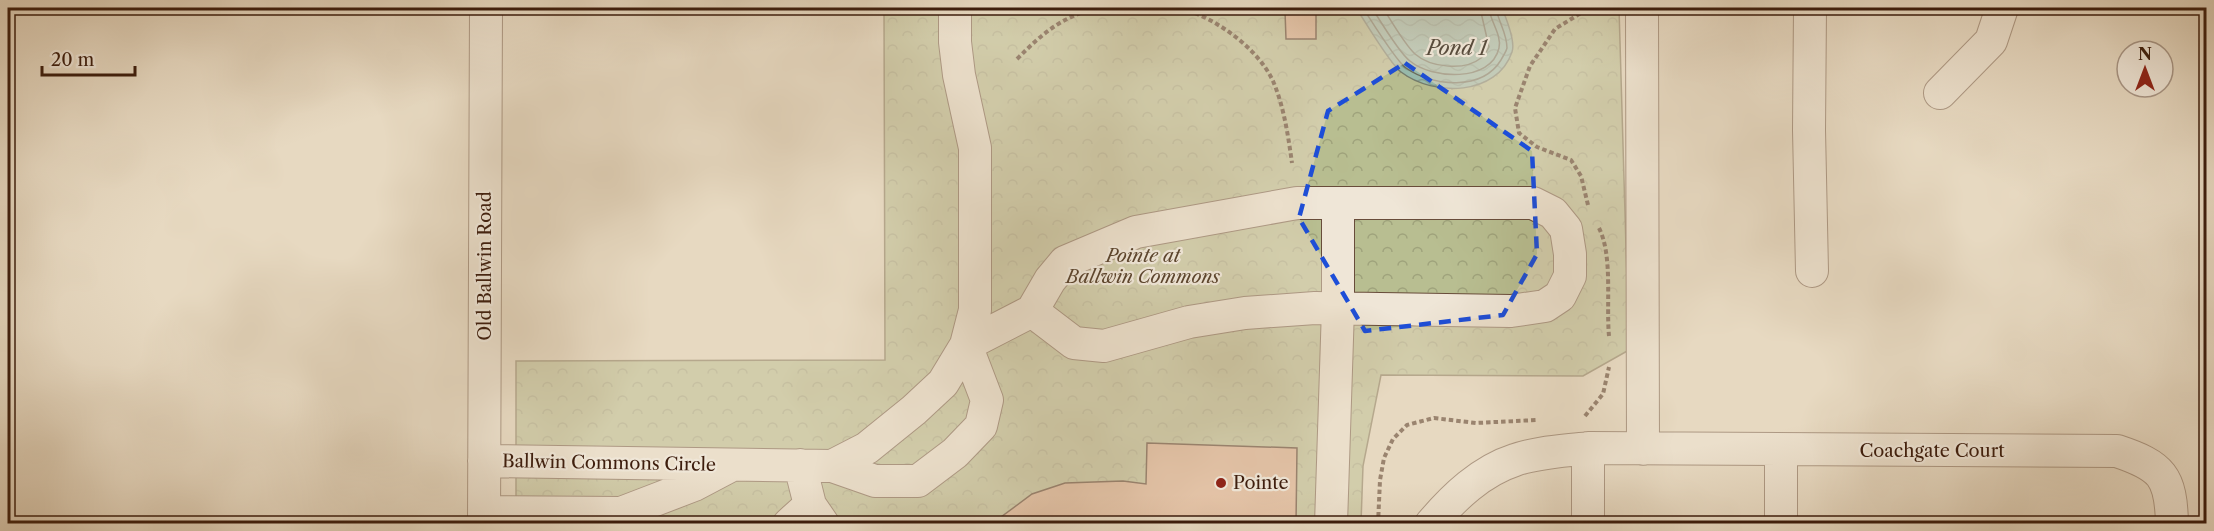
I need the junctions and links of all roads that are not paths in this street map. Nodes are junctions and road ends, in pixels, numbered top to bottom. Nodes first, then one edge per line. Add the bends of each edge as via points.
1 (486, 8) edge
2 (955, 8) edge
3 (1642, 8) edge
4 (1810, 8) edge
5 (2002, 8) edge
6 (1940, 93) dead end
7 (1338, 203) junction
8 (1812, 271) dead end
9 (1338, 308) junction
10 (1032, 311) junction
11 (966, 345) junction
12 (1588, 448) junction
13 (1643, 449) junction
14 (1781, 451) junction
15 (484, 461) junction
16 (733, 464) junction
17 (800, 465) junction
18 (831, 466) junction
19 (807, 517) edge
20 (484, 518) edge
21 (1331, 524) edge
22 (1431, 524) edge
23 (1588, 524) edge
24 (1781, 524) edge
25 (2172, 524) edge

1 - 15 street, Old Ballwin Road
2 - 11 street, Ballwin Commons Circle via 959,75 975,148 975,310
3 - 13 street
4 - 8 street
5 - 6 street via 1991,41
7 - 9 street
7 - 9 street via 1533,203 1553,213 1566,229 1570,254 1570,276 1560,296 1545,306 1511,311
7 - 10 street via 1297,203 1136,232 1065,262
9 - 10 street via 1245,313 1189,322 1104,346 1074,343
9 - 21 street
10 - 11 street
11 - 18 street, Ballwin Commons Circle via 943,384 921,404 867,448
11 - 18 street via 987,400 981,426 955,453 918,481 875,482
12 - 13 street, Coachgate Court
12 - 22 street, Coachgate Court via 1515,459 1484,475 1452,499
12 - 23 street
13 - 14 street, Coachgate Court
14 - 24 street
14 - 25 street, Coachgate Court via 2117,451 2143,459 2161,472 2172,496
15 - 16 street, Ballwin Commons Circle
15 - 20 street, Old Ballwin Road
16 - 17 street, Ballwin Commons Circle
16 - 20 street, Ballwin Commons Circle via 694,485 621,513
17 - 18 street, Ballwin Commons Circle
17 - 19 street

